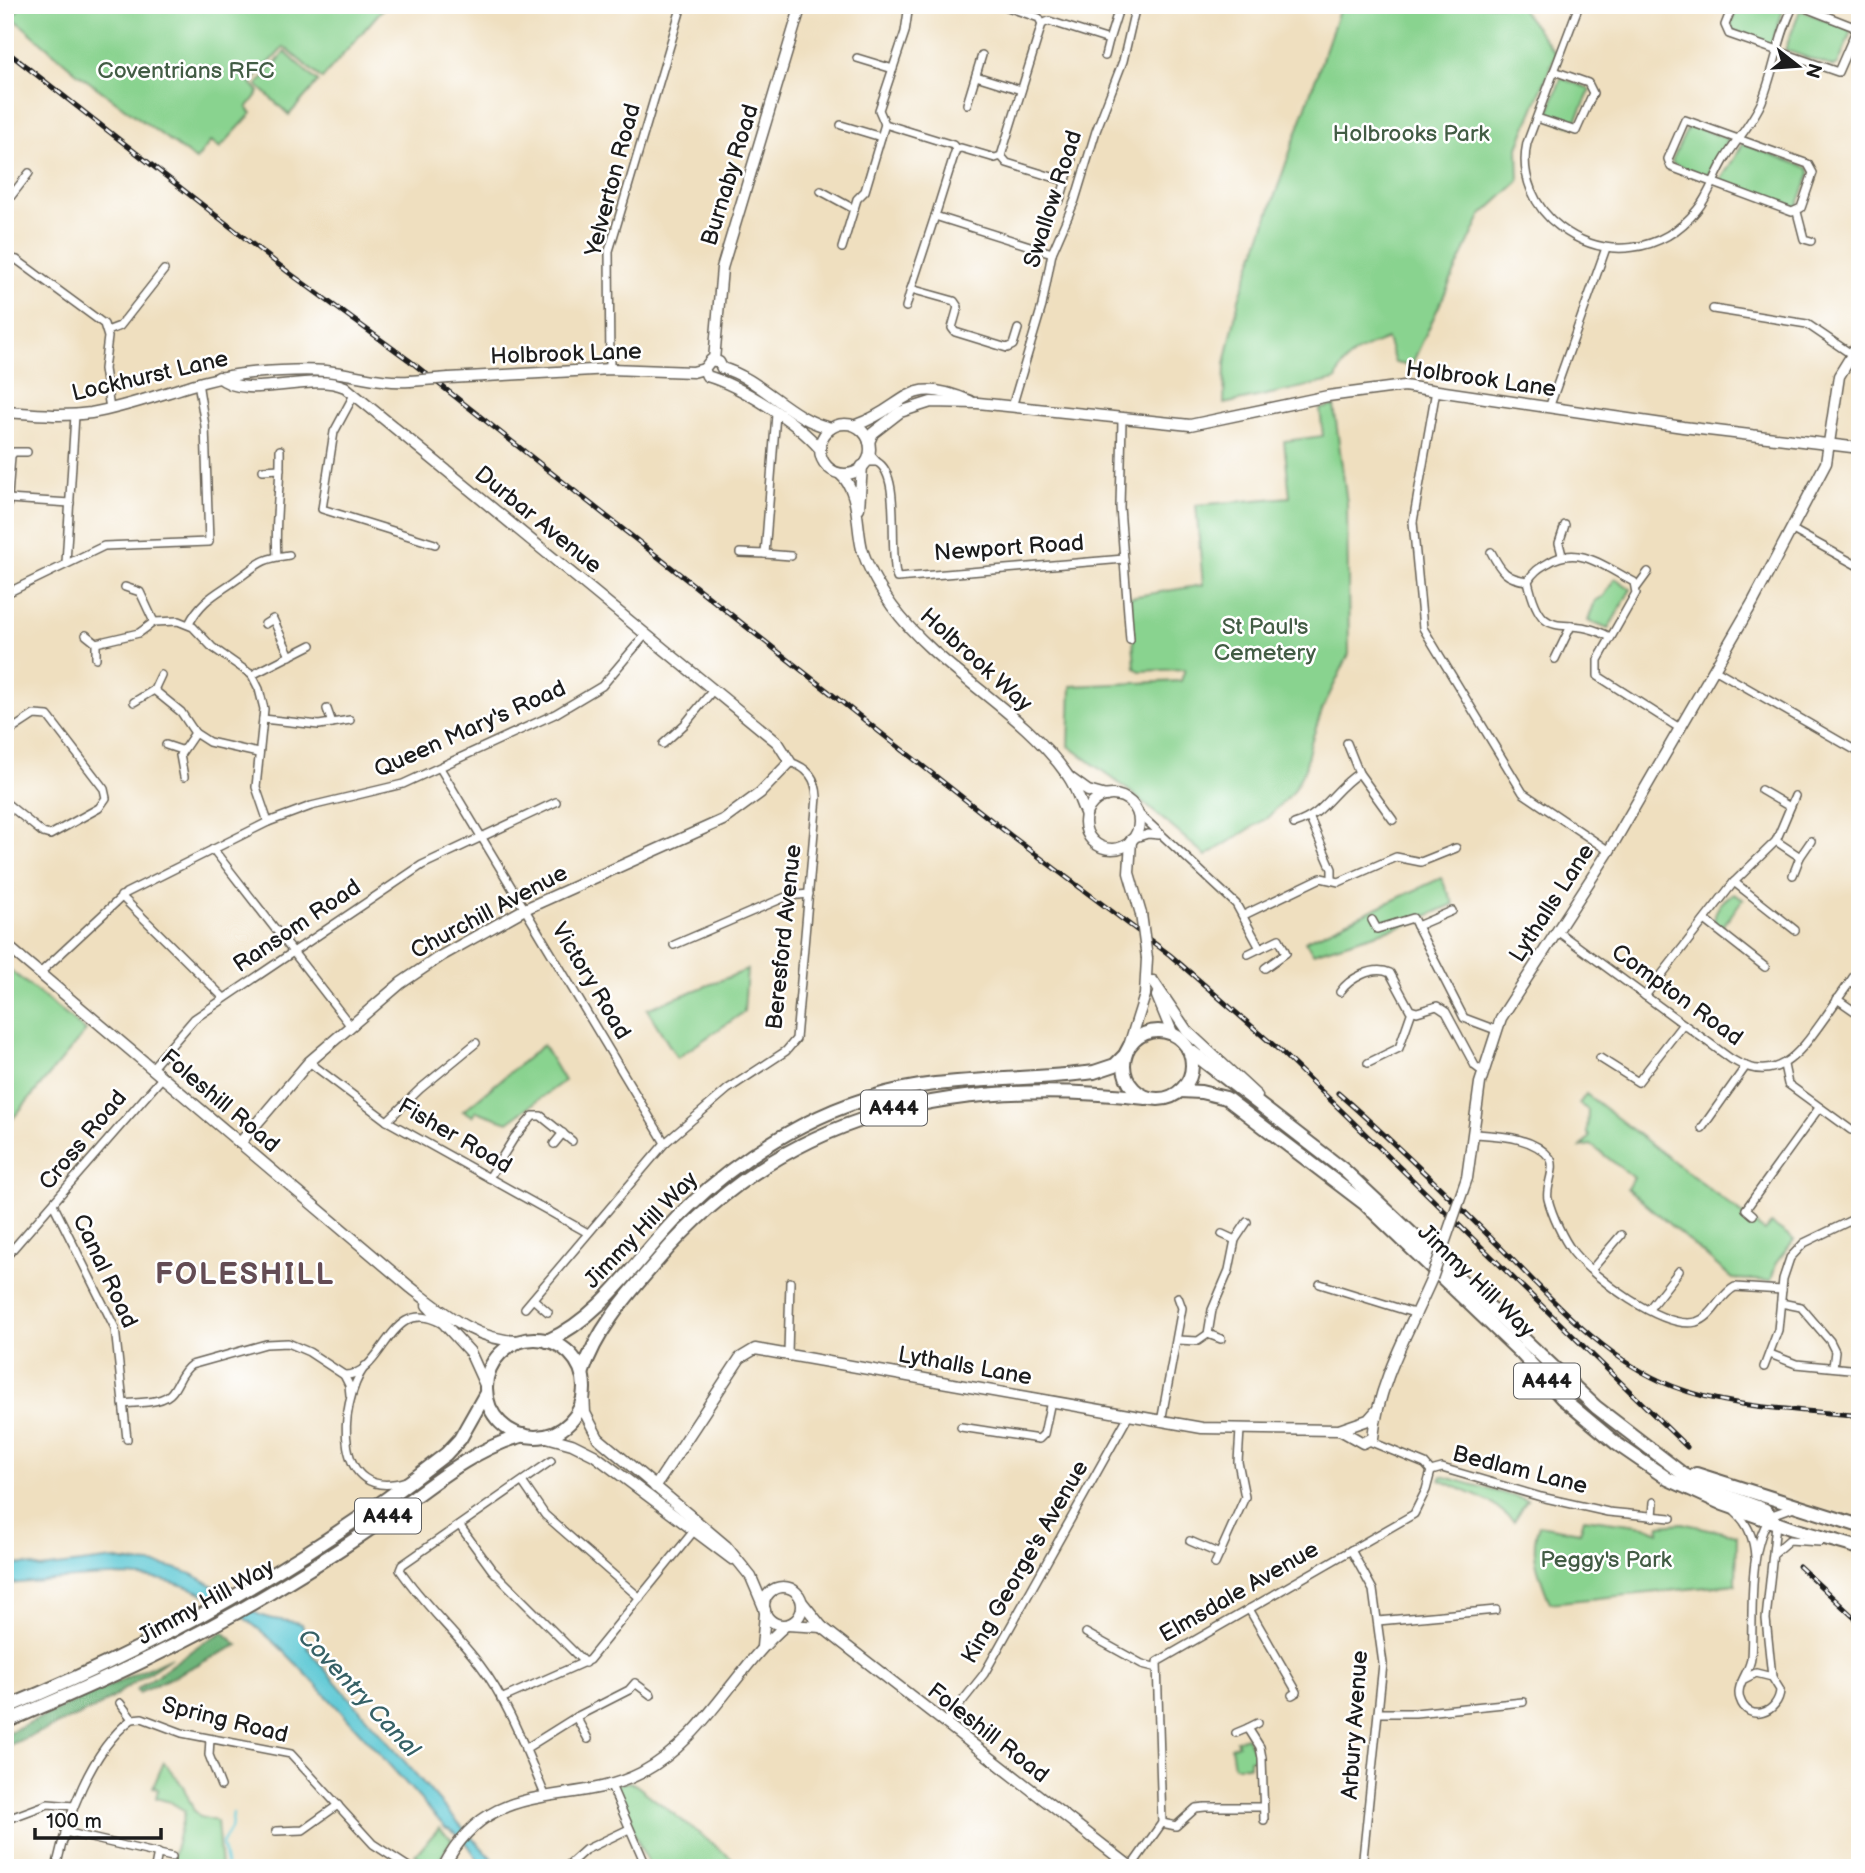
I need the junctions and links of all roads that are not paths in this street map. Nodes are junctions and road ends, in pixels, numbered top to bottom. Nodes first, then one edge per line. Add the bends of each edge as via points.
1 (682, 5) edge
2 (801, 5) edge
3 (909, 5) edge
4 (1002, 5) edge
5 (1120, 5) edge
6 (1136, 5) edge
7 (1579, 5) edge
8 (1733, 5) edge
9 (1796, 5) edge
10 (1042, 23) junction
11 (1109, 40) junction
12 (1776, 51) junction
13 (982, 55) dead end
14 (1105, 56) dead end
15 (857, 58) dead end
16 (893, 69) junction
17 (1554, 71) junction
18 (976, 76) junction
19 (1021, 90) junction
20 (967, 104) dead end
21 (1537, 118) junction
22 (885, 124) junction
23 (842, 125) dead end
24 (881, 137) junction
25 (1739, 139) junction
26 (956, 149) junction
27 (1000, 156) junction
28 (1072, 160) dead end
29 (29, 173) dead end
30 (1065, 181) junction
31 (1711, 183) junction
32 (821, 191) dead end
33 (1060, 200) dead end
34 (5, 204) edge
35 (854, 209) junction
36 (1797, 212) junction
37 (935, 216) junction
38 (1811, 241) dead end
39 (842, 248) dead end
40 (1606, 248) junction
41 (5, 251) edge
42 (1052, 253) junction
43 (9, 261) edge
44 (164, 270) dead end
45 (911, 289) junction
46 (906, 307) dead end
47 (1713, 309) dead end
48 (1018, 329) dead end
49 (107, 331) junction
50 (1860, 342) edge
51 (1851, 354) junction
52 (718, 368) junction
53 (610, 369) junction
54 (219, 377) junction
55 (429, 380) joint
56 (198, 382) junction
57 (1436, 390) junction
58 (354, 395) junction
59 (974, 402) junction
60 (1012, 407) junction
61 (1549, 408) junction
62 (110, 409) junction
63 (5, 412) edge
64 (776, 414) junction
65 (75, 415) junction
66 (1122, 420) junction
67 (856, 425) junction
68 (831, 428) junction
69 (1831, 445) junction
70 (1860, 448) edge
71 (820, 449) junction
72 (280, 450) dead end
73 (27, 453) dead end
74 (866, 456) junction
75 (280, 469) junction
76 (263, 470) dead end
77 (840, 474) junction
78 (8, 499) junction
79 (71, 503) junction
80 (7, 510) dead end
81 (858, 522) junction
82 (1564, 524) dead end
83 (1791, 529) junction
84 (435, 544) dead end
85 (1490, 552) dead end
86 (740, 553) dead end
87 (765, 554) junction
88 (289, 555) dead end
89 (1562, 555) junction
90 (277, 556) junction
91 (791, 556) dead end
92 (1124, 559) junction
93 (66, 563) junction
94 (1860, 566) edge
95 (1648, 572) dead end
96 (1528, 581) junction
97 (125, 587) dead end
98 (1637, 587) junction
99 (5, 594) edge
100 (154, 622) junction
101 (189, 624) junction
102 (265, 624) dead end
103 (1571, 626) junction
104 (646, 634) junction
105 (86, 635) dead end
106 (1610, 637) junction
107 (1130, 640) dead end
108 (96, 643) junction
109 (311, 645) dead end
110 (290, 656) junction
111 (96, 658) dead end
112 (1555, 659) dead end
113 (1716, 670) junction
114 (161, 675) dead end
115 (252, 675) junction
116 (155, 690) junction
117 (713, 690) junction
118 (134, 702) dead end
119 (327, 709) dead end
120 (263, 719) junction
121 (350, 720) dead end
122 (332, 723) junction
123 (1682, 730) junction
124 (195, 733) junction
125 (5, 734) edge
126 (1347, 743) dead end
127 (663, 744) dead end
128 (166, 745) dead end
129 (181, 750) junction
130 (258, 753) junction
131 (1860, 753) edge
132 (790, 762) junction
133 (440, 768) junction
134 (1359, 773) junction
135 (184, 777) dead end
136 (1069, 778) junction
137 (1761, 790) dead end
138 (1107, 796) junction
139 (1795, 796) dead end
140 (5, 802) edge
141 (556, 802) dead end
142 (1790, 807) junction
143 (1135, 810) junction
144 (1086, 815) junction
145 (1310, 819) junction
146 (1393, 820) dead end
147 (268, 822) junction
148 (1294, 824) dead end
149 (1160, 835) junction
150 (482, 836) junction
151 (1132, 839) junction
152 (1776, 841) junction
153 (1811, 841) dead end
154 (1103, 848) junction
155 (1456, 848) dead end
156 (213, 849) junction
157 (1609, 851) junction
158 (1800, 857) junction
159 (1129, 873) junction
160 (1793, 875) dead end
161 (1332, 880) junction
162 (1734, 882) junction
163 (809, 894) junction
164 (121, 896) junction
165 (525, 909) junction
166 (1452, 911) dead end
167 (1244, 915) junction
168 (1372, 920) dead end
169 (1705, 920) junction
170 (1417, 926) junction
171 (1795, 930) dead end
172 (1557, 931) junction
173 (5, 944) edge
174 (674, 945) dead end
175 (1260, 948) junction
176 (293, 953) junction
177 (1248, 954) dead end
178 (1147, 960) junction
179 (1765, 967) dead end
180 (1860, 967) edge
181 (1265, 968) dead end
182 (40, 974) junction
183 (1153, 981) junction
184 (1340, 992) dead end
185 (1645, 996) junction
186 (224, 998) junction
187 (1837, 999) junction
188 (1412, 1011) junction
189 (1860, 1015) edge
190 (1683, 1024) junction
191 (350, 1026) junction
192 (1496, 1030) junction
193 (1173, 1035) junction
194 (475, 1042) dead end
195 (1188, 1049) junction
196 (1127, 1052) junction
197 (1600, 1058) dead end
198 (309, 1062) junction
199 (1368, 1063) dead end
200 (1784, 1065) junction
201 (1746, 1066) junction
202 (151, 1069) junction
203 (1483, 1072) junction
204 (162, 1078) junction
205 (1180, 1091) junction
206 (1146, 1098) junction
207 (1819, 1108) junction
208 (387, 1121) junction
209 (1290, 1126) junction
210 (1702, 1128) dead end
211 (1851, 1130) dead end
212 (563, 1133) junction
213 (1475, 1134) junction
214 (572, 1141) dead end
215 (240, 1143) junction
216 (665, 1143) junction
217 (554, 1144) dead end
218 (489, 1178) junction
219 (53, 1204) junction
220 (1738, 1204) dead end
221 (1745, 1209) junction
222 (1753, 1215) dead end
223 (1858, 1220) edge
224 (1247, 1222) dead end
225 (588, 1233) junction
226 (1222, 1234) dead end
227 (1621, 1235) dead end
228 (1236, 1240) junction
229 (5, 1258) edge
230 (1592, 1269) junction
231 (1679, 1271) dead end
232 (790, 1282) dead end
233 (1320, 1284) dead end
234 (410, 1287) junction
235 (1782, 1290) junction
236 (1178, 1297) dead end
237 (533, 1299) junction
238 (1781, 1303) junction
239 (526, 1308) dead end
240 (1648, 1309) junction
241 (548, 1312) dead end
242 (1417, 1314) junction
243 (445, 1325) junction
244 (1208, 1334) junction
245 (1221, 1339) dead end
246 (1177, 1340) junction
247 (520, 1341) junction
248 (547, 1341) junction
249 (788, 1353) junction
250 (1770, 1354) junction
251 (365, 1366) junction
252 (1765, 1367) dead end
253 (1833, 1367) junction
254 (1860, 1370) edge
255 (582, 1374) junction
256 (344, 1376) junction
257 (485, 1389) junction
258 (584, 1392) junction
259 (349, 1395) junction
260 (1051, 1401) junction
261 (123, 1404) junction
262 (1377, 1410) junction
263 (1129, 1415) junction
264 (1161, 1422) junction
265 (1359, 1424) junction
266 (961, 1427) dead end
267 (1240, 1430) junction
268 (1339, 1430) junction
269 (524, 1434) junction
270 (543, 1436) junction
271 (1372, 1436) junction
272 (127, 1439) dead end
273 (1357, 1441) junction
274 (551, 1461) dead end
275 (1431, 1471) junction
276 (419, 1475) junction
277 (523, 1483) junction
278 (655, 1487) junction
279 (1654, 1502) dead end
280 (1726, 1505) junction
281 (1774, 1514) junction
282 (1653, 1517) junction
283 (1671, 1518) dead end
284 (1860, 1525) edge
285 (460, 1526) junction
286 (693, 1532) junction
287 (1190, 1541) dead end
288 (1856, 1547) edge
289 (1351, 1550) junction
290 (1220, 1554) junction
291 (1773, 1555) junction
292 (739, 1564) junction
293 (1215, 1564) dead end
294 (1755, 1568) junction
295 (751, 1577) junction
296 (776, 1588) junction
297 (640, 1598) junction
298 (802, 1602) junction
299 (1249, 1609) junction
300 (1496, 1610) dead end
301 (765, 1611) junction
302 (1378, 1621) junction
303 (786, 1625) junction
304 (822, 1627) junction
305 (1086, 1633) dead end
306 (761, 1651) junction
307 (585, 1663) junction
308 (1154, 1667) junction
309 (1772, 1677) junction
310 (1744, 1679) junction
311 (1297, 1692) dead end
312 (651, 1695) dead end
313 (501, 1699) junction
314 (1524, 1702) dead end
315 (120, 1703) dead end
316 (5, 1707) edge
317 (1378, 1713) junction
318 (576, 1717) junction
319 (132, 1719) junction
320 (5, 1722) edge
321 (945, 1723) junction
322 (1258, 1723) dead end
323 (1248, 1728) junction
324 (1237, 1733) dead end
325 (210, 1739) junction
326 (588, 1739) dead end
327 (525, 1749) junction
328 (610, 1783) junction
329 (220, 1786) dead end
330 (545, 1795) junction
331 (338, 1805) junction
332 (74, 1806) junction
333 (1263, 1807) junction
334 (5, 1820) edge
335 (1264, 1820) dead end
336 (1162, 1824) junction
337 (629, 1829) junction
338 (276, 1831) dead end
339 (65, 1832) junction
340 (158, 1853) junction
341 (172, 1857) dead end
342 (56, 1868) edge
343 (155, 1868) edge
344 (410, 1868) edge
345 (443, 1868) edge
346 (565, 1868) edge
347 (647, 1868) edge
348 (1132, 1868) edge
349 (1362, 1868) edge

1 - 53 street, Yelverton Road via 610,251
2 - 52 street, Burnaby Road via 722,268
3 - 16 street
4 - 10 street
5 - 11 street
6 - 42 street, Swallow Road via 1123,61
7 - 17 street
8 - 12 street via 1725,25 1728,34
9 - 12 street
9 - 12 street via 1854,27 1842,68 1833,72
10 - 11 street via 1049,21
10 - 19 street
11 - 14 street
12 - 25 street via 1761,104
13 - 18 street
15 - 16 street
16 - 22 street via 879,110
17 - 21 street
17 - 21 street via 1588,83 1593,93 1576,131
18 - 19 street
18 - 20 street
19 - 27 street
21 - 40 street via 1524,157 1533,196 1564,231
22 - 24 street
22 - 26 street
23 - 24 street
24 - 35 street via 865,191
25 - 31 street
25 - 31 street via 1689,120 1682,123 1668,164
25 - 36 street via 1812,168
26 - 27 street
26 - 37 street
27 - 30 street via 1007,163
28 - 30 street
29 - 34 street
30 - 33 street
31 - 36 street
31 - 40 street via 1699,208 1664,238 1637,248
32 - 35 street
35 - 39 street
36 - 38 street via 1804,239
37 - 42 street
37 - 45 street
40 - 61 street
41 - 43 street
42 - 60 street, Swallow Road via 1042,306
43 - 49 street via 104,324
44 - 49 street via 120,326
45 - 46 street
45 - 48 street via 954,301 958,307 955,332 1007,348 1013,345
47 - 51 street via 1807,324
49 - 62 street via 104,369
50 - 51 street, Lythalls Lane
51 - 69 street, Lythalls Lane via 1839,376
52 - 53 street, Holbrook Lane via 707,376 704,369
52 - 64 street
52 - 68 street via 738,374 814,423
53 - 55 street, Holbrook Lane, bridge
54 - 55 street, Lockhurst Lane, bridge via 325,371 388,382
54 - 56 street, Lockhurst Lane
54 - 58 street, Durbar Avenue via 232,387 335,383
56 - 62 street, Lockhurst Lane
56 - 93 street via 205,426 210,541 104,546
57 - 61 street, Holbrook Lane
57 - 66 street, Holbrook Lane via 1377,388 1195,425
57 - 157 street via 1413,522 1425,631 1523,793
58 - 84 street via 333,436 323,509
58 - 104 street, Durbar Avenue
59 - 60 street, Holbrook Lane
59 - 67 street, Holbrook Lane via 925,389
59 - 74 street, Holbrook Lane via 932,402 900,412 873,433
60 - 66 street, Holbrook Lane
61 - 69 street, Holbrook Lane
62 - 65 street, Lockhurst Lane
63 - 65 street, Lockhurst Lane
64 - 71 street
64 - 87 street
65 - 79 street
66 - 92 street
67 - 68 street via 842,423
67 - 74 street
68 - 71 street
69 - 70 street, Holbrook Lane
69 - 83 street, Lythalls Lane via 1824,468
71 - 77 street via 824,463
72 - 75 street
73 - 78 street via 11,456
74 - 77 street via 852,472
74 - 81 street, Holbrook Way
74 - 92 street, Newport Road via 886,468 892,486 891,551 897,578
75 - 76 street
75 - 90 street via 274,521
77 - 81 street, Holbrook Way via 850,488
78 - 79 street
78 - 80 street
79 - 93 street
81 - 136 street, Holbrook Way via 866,559 902,618 935,654 1034,738
82 - 89 street via 1559,543
83 - 94 street
83 - 113 street, Lythalls Lane
85 - 96 street via 1510,579
86 - 87 street
87 - 91 street
88 - 90 street
89 - 96 street via 1532,573
89 - 98 street via 1583,555
90 - 101 street via 255,563 209,596
92 - 107 street
93 - 99 street
95 - 98 street
96 - 103 street via 1538,615 1545,622
97 - 100 street via 142,595
98 - 106 street
100 - 101 street
100 - 108 street via 139,633
101 - 115 street
102 - 110 street via 273,619
103 - 106 street
103 - 112 street
104 - 117 street, Durbar Avenue
104 - 133 street, Queen Mary's Road via 612,677 591,695
105 - 108 street
106 - 123 street via 1598,660 1598,676
108 - 111 street
109 - 110 street
110 - 115 street
113 - 123 street, Lythalls Lane
113 - 131 street
114 - 116 street
115 - 120 street via 263,700
116 - 118 street
116 - 124 street via 181,712
117 - 127 street
117 - 132 street, Durbar Avenue via 778,743
119 - 122 street
120 - 122 street
120 - 130 street
121 - 122 street
123 - 157 street, Lythalls Lane
124 - 129 street
124 - 130 street via 218,747
125 - 140 street via 34,715 48,716 104,789 106,798 99,808 50,835
126 - 134 street
128 - 129 street
129 - 135 street
130 - 147 street via 256,787
132 - 163 street, Beresford Avenue via 803,766 812,777 817,797
132 - 165 street, Churchill Avenue via 760,793 723,820
133 - 147 street, Queen Mary's Road via 395,787 311,806
133 - 150 street, Victory Road
134 - 145 street via 1344,782
134 - 146 street
136 - 138 street, Holbrook Way via 1088,791
136 - 144 street, Holbrook Way
137 - 142 street
138 - 143 street, Holbrook Way via 1123,798
138 - 144 street via 1093,802
139 - 142 street
141 - 150 street, Ransom Road
142 - 152 street
143 - 149 street
143 - 151 street, Holbrook Way via 1138,825
144 - 154 street, Holbrook Way via 1088,835
145 - 148 street
145 - 161 street via 1332,869
147 - 156 street, Queen Mary's Road
149 - 151 street
149 - 167 street via 1224,891
150 - 165 street, Victory Road
150 - 176 street, Ransom Road via 422,865
151 - 154 street via 1115,849
151 - 159 street, Holbrook Way
152 - 158 street
152 - 162 street
153 - 158 street
154 - 159 street, Holbrook Way via 1119,858
155 - 161 street via 1421,862 1391,858 1339,882
156 - 164 street, Queen Mary's Road
156 - 176 street
157 - 172 street, Lythalls Lane
158 - 160 street
159 - 178 street, Holbrook Way, bridge
161 - 167 street via 1321,878
162 - 169 street
162 - 171 street
163 - 174 street via 788,896
163 - 216 street, Beresford Avenue via 796,1039 786,1051 727,1089
164 - 182 street, Queen Mary's Road
164 - 186 street
165 - 191 street, Churchill Avenue via 441,956
165 - 216 street, Victory Road
166 - 170 street
167 - 175 street
168 - 170 street via 1377,929 1413,918
169 - 179 street
169 - 185 street
170 - 192 street via 1464,1018
172 - 185 street, Compton Road
172 - 192 street, Lythalls Lane
173 - 182 street, Foleshill Road
175 - 177 street
175 - 181 street via 1279,939 1286,953
176 - 186 street, Ransom Road
176 - 191 street
178 - 183 street, Holbrook Way
178 - 196 street, Holbrook Way via 1146,995
180 - 187 street
182 - 202 street, Foleshill Road
183 - 193 street, Holbrook Way
183 - 209 street via 1187,1031
184 - 188 street via 1365,974 1385,970
185 - 190 street, Compton Road
186 - 202 street, Ransom Road via 194,1019
187 - 189 street
187 - 200 street via 1803,1048
188 - 199 street via 1399,1048
188 - 203 street via 1442,1008
190 - 197 street via 1638,1083
190 - 201 street, Compton Road
191 - 198 street, Churchill Avenue
192 - 203 street, Lythalls Lane
193 - 195 highway
193 - 196 highway via 1145,1033
194 - 208 street
195 - 205 highway via 1191,1073
195 - 209 highway, Jimmy Hill Way / A444
196 - 206 highway via 1124,1071 1129,1085
196 - 248 highway, Jimmy Hill Way / A444 via 1115,1065 1094,1072 902,1090 845,1107 795,1129 708,1188 584,1320
198 - 208 street, Fisher Road
198 - 215 street, Churchill Avenue
200 - 201 street, Compton Road via 1769,1069
200 - 207 street via 1788,1084
201 - 210 street
202 - 204 street, Foleshill Road
203 - 213 street, Lythalls Lane
204 - 215 street, Foleshill Road
204 - 219 street, Cross Road
205 - 206 highway via 1169,1098
205 - 280 highway, Jimmy Hill Way / A444 via 1226,1098 1244,1110 1365,1204 1562,1398 1617,1444 1668,1479
206 - 255 highway, Jimmy Hill Way / A444 via 1059,1090 964,1096 886,1110 818,1135 739,1183 678,1236 612,1314 596,1338
207 - 211 street
207 - 221 street
208 - 218 street, Fisher Road
209 - 281 highway, Jimmy Hill Way / A444 via 1409,1227 1596,1407 1701,1484
212 - 214 street
212 - 217 street
212 - 218 street via 541,1116 533,1116
213 - 230 street via 1522,1141 1550,1158 1549,1202 1572,1252
213 - 242 street, Lythalls Lane, bridge via 1467,1178
215 - 234 street, Foleshill Road
216 - 225 street, Beresford Avenue
218 - 225 street, Fisher Road
219 - 229 street, Cross Road
219 - 261 street, Canal Road via 115,1328
220 - 221 street
221 - 222 street
223 - 235 street via 1804,1243 1786,1266
224 - 228 street
225 - 237 street, Beresford Avenue
226 - 228 street
227 - 230 street
228 - 244 street
230 - 240 street
231 - 240 street
232 - 249 street
233 - 242 street
234 - 243 street, Foleshill Road
234 - 247 street, Foleshill Road via 472,1331
235 - 238 street
235 - 240 street via 1735,1287 1706,1317 1690,1322
236 - 246 street via 1182,1308
237 - 239 street, Beresford Avenue
237 - 241 street
238 - 250 street
238 - 253 street via 1801,1307 1830,1342 1835,1352
242 - 262 street, Lythalls Lane
243 - 251 street via 430,1318 409,1319
243 - 257 street, Foleshill Road via 474,1358
244 - 245 street
244 - 246 street via 1198,1341
246 - 264 street
247 - 248 highway
247 - 257 highway via 497,1357
248 - 255 highway via 569,1353
249 - 260 street, Lythalls Lane
249 - 278 street, Lythalls Lane via 755,1349 740,1357
250 - 252 street
250 - 253 street via 1796,1364
251 - 256 street
251 - 259 street
253 - 254 street
255 - 258 highway
256 - 259 street
256 - 261 street via 301,1347 274,1342 191,1365 163,1399
257 - 269 highway via 499,1420
257 - 276 highway, Jimmy Hill Way / A444 via 460,1439
258 - 270 highway via 568,1424
258 - 278 street via 592,1431
259 - 276 street via 345,1443 354,1465 380,1483 393,1484
260 - 263 street, Lythalls Lane
260 - 266 street via 1039,1439
261 - 272 street, Canal Road
262 - 265 street, Lythalls Lane
262 - 271 street, Lythalls Lane
263 - 264 street, Lythalls Lane
263 - 321 street, King George's Avenue via 984,1674
264 - 267 street, Lythalls Lane
265 - 268 street, Lythalls Lane
265 - 271 street via 1369,1425
265 - 273 street via 1353,1432
267 - 268 street, Lythalls Lane
267 - 290 street via 1238,1462 1245,1497
268 - 273 street
269 - 270 highway
269 - 320 highway, Jimmy Hill Way / A444 via 496,1442 342,1548 222,1620 112,1676
270 - 286 street via 594,1455
271 - 273 street
271 - 275 street, Bedlam Lane via 1383,1448 1425,1464
274 - 277 street
275 - 282 street, Bedlam Lane via 1442,1468 1541,1497
275 - 289 street, Elmsdale Avenue via 1414,1514
276 - 316 highway, Jimmy Hill Way / A444 via 323,1545 240,1594 130,1652
277 - 285 street
277 - 297 street via 545,1515
278 - 292 street via 726,1546
279 - 282 street
280 - 281 highway, Jimmy Hill Way / A444
280 - 294 street via 1743,1519 1752,1538
281 - 284 highway, A444 via 1797,1507
281 - 288 highway, Jimmy Hill Way / A444
281 - 291 street
281 - 294 street
282 - 283 street, Bedlam Lane
285 - 307 street via 492,1570
285 - 313 street via 400,1568 421,1600 480,1665
286 - 292 street
286 - 297 street
287 - 290 street
288 - 291 street via 1794,1539 1781,1544
289 - 299 street, Elmsdale Avenue
289 - 302 street, Arbury Avenue via 1373,1590
290 - 293 street
291 - 309 street via 1766,1619
292 - 295 street
294 - 310 street via 1751,1661
295 - 296 street
295 - 301 street
296 - 298 street via 794,1590
296 - 301 street via 765,1599
297 - 307 street
298 - 303 street via 797,1619
298 - 304 street, Foleshill Road
299 - 308 street, Elmsdale Avenue
299 - 311 street
300 - 302 street
301 - 303 street via 772,1621
301 - 306 street
302 - 317 street, Arbury Avenue via 1383,1664
303 - 304 street
303 - 306 street
304 - 321 street, Foleshill Road
305 - 308 street
306 - 328 street via 678,1747 640,1773
307 - 313 street
308 - 336 street, Elmsdale Avenue
309 - 310 street via 1760,1672
309 - 310 street via 1779,1699 1760,1713 1741,1703
312 - 318 street via 635,1683
313 - 327 street
314 - 317 street
315 - 319 street, Spring Road
317 - 349 street, Arbury Avenue
318 - 326 street
318 - 327 street
319 - 325 street, Spring Road
319 - 332 street via 98,1761
321 - 348 street, Foleshill Road
322 - 323 street
323 - 324 street
323 - 333 street via 1260,1747
325 - 329 street via 209,1755
325 - 331 street, Spring Road via 291,1754
327 - 330 street
328 - 330 street
328 - 337 street
330 - 345 street via 516,1802 492,1815 467,1834
331 - 338 street via 303,1830
331 - 344 street, Spring Road via 377,1849
332 - 334 street via 48,1804
332 - 339 street
333 - 335 street
333 - 336 street via 1205,1807 1176,1826
336 - 348 street
337 - 346 street via 585,1850
337 - 347 street
339 - 340 street
339 - 342 street
340 - 341 street
340 - 343 street

